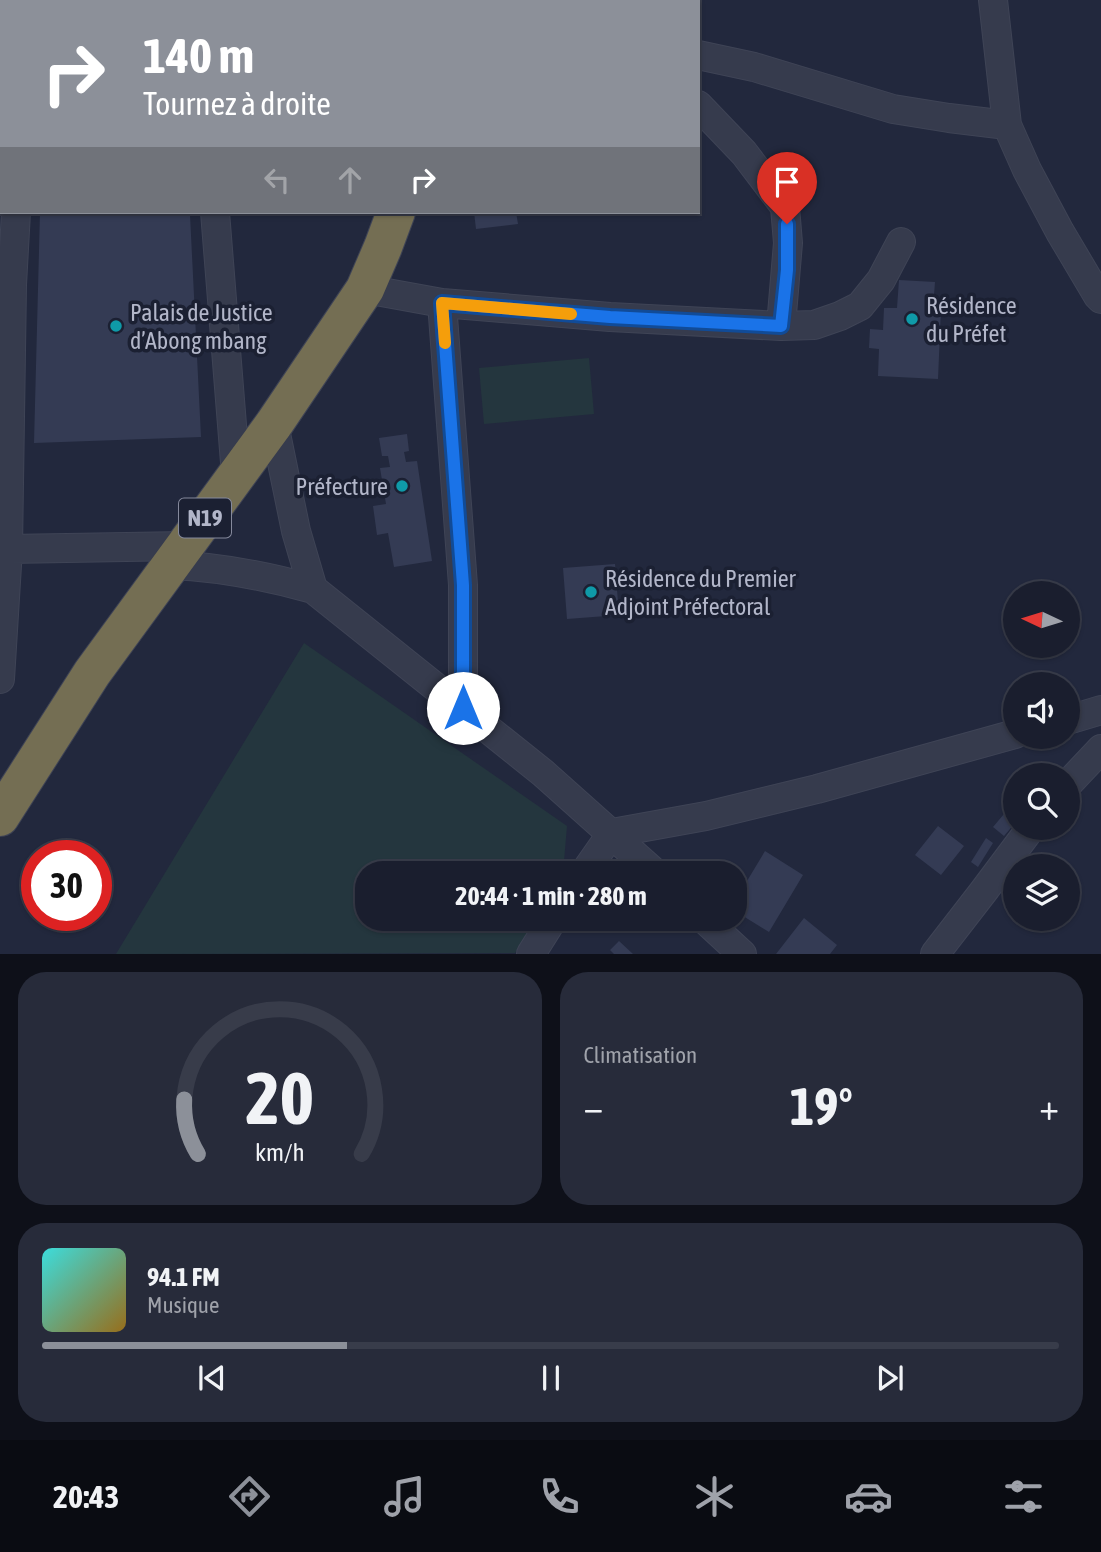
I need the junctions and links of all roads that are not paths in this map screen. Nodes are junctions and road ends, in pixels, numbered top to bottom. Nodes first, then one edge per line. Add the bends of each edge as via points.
1 (993, 0) edge
2 (700, 55) edge
3 (700, 107) edge
4 (1007, 125) junction
5 (16, 214) edge
6 (215, 214) edge
7 (395, 214) edge
8 (901, 242) dead end
9 (365, 289) junction
10 (1101, 299) edge
11 (442, 303) junction
12 (781, 326) junction
13 (274, 424) junction
14 (4, 467) edge
15 (236, 475) junction
16 (8, 549) junction
17 (178, 556) junction
18 (313, 589) junction
19 (0, 679) edge
20 (463, 708) junction
21 (1101, 710) edge
22 (1080, 716) edge
23 (1003, 737) edge
24 (1101, 749) edge
25 (1080, 771) edge
26 (0, 817) edge
27 (612, 833) junction
28 (1022, 840) edge
29 (592, 861) edge
30 (642, 861) edge
31 (545, 931) edge
32 (717, 931) edge
33 (531, 954) edge
34 (742, 954) edge
35 (935, 954) edge

1 - 4 street
2 - 4 street via 893,109
3 - 12 street via 744,153 785,207 788,243
4 - 10 street via 1060,232
5 - 14 street
6 - 15 street
7 - 9 highway, N19
8 - 12 street via 881,280 860,306 814,324
9 - 11 street
9 - 13 highway, N19
11 - 12 street
11 - 20 street via 463,585
13 - 15 highway, N19
13 - 18 street
14 - 16 street
15 - 17 highway, N19
16 - 17 street
16 - 19 street
17 - 18 street
17 - 26 highway, N19 via 92,673
18 - 20 street
20 - 27 street
21 - 22 street
23 - 27 street via 706,816
24 - 25 street
27 - 29 street
27 - 30 street
28 - 35 street
31 - 33 street
32 - 34 street

